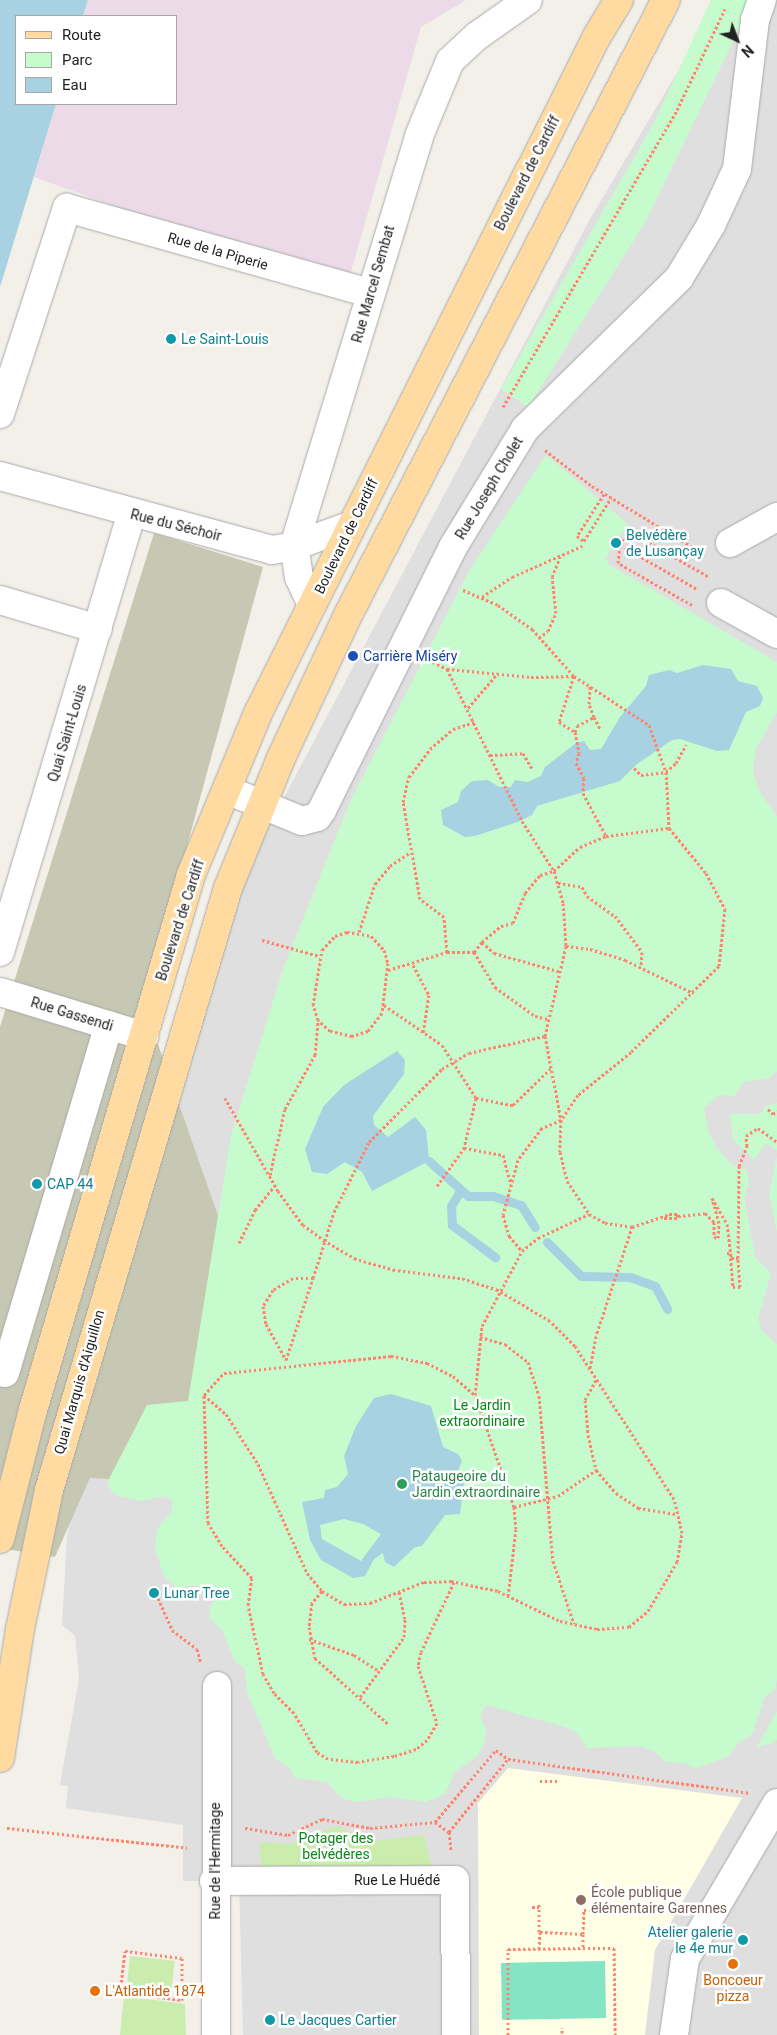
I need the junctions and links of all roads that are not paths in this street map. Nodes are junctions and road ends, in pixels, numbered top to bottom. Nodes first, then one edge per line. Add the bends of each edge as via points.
1 (528, 0) edge
2 (619, 0) edge
3 (666, 0) edge
4 (765, 12) edge
5 (370, 293) junction
6 (0, 414) edge
7 (0, 476) edge
8 (132, 514) junction
9 (777, 517) edge
10 (352, 524) junction
11 (386, 540) junction
12 (730, 542) dead end
13 (294, 546) junction
14 (714, 594) road end
15 (0, 600) edge
16 (312, 605) junction
17 (98, 629) junction
18 (777, 634) edge
19 (227, 790) junction
20 (262, 805) junction
21 (0, 952) edge
22 (0, 992) edge
23 (109, 1025) junction
24 (144, 1036) junction
25 (5, 1373) dead end
26 (0, 1539) edge
27 (217, 1686) dead end
28 (0, 1758) edge
29 (767, 1799) edge
30 (214, 1881) junction
31 (216, 2035) edge
32 (456, 2035) edge
33 (674, 2035) edge

1 - 5 street, Rue Marcel Sembat via 477,36 450,61 420,136
2 - 10 main road, Boulevard de Cardiff via 597,36
3 - 11 main road
4 - 20 street, Rue Joseph Cholet via 736,169 711,225 679,278 525,429 453,547 317,818 302,821
5 - 6 street, Rue de la Piperie via 67,208
5 - 13 street, Rue Marcel Sembat
7 - 8 street, Rue du Séchoir
8 - 13 street, Rue du Séchoir via 272,550
8 - 17 street, Quai Saint-Louis
9 - 12 street
10 - 11 main road
10 - 13 street, Rue du Séchoir
10 - 16 main road, Boulevard de Cardiff
11 - 20 main road via 310,696
13 - 16 street, Rue Marcel Sembat via 299,577
14 - 18 street
15 - 17 street
16 - 19 main road, Boulevard de Cardiff via 258,713
17 - 21 street, Quai Saint-Louis
19 - 20 street, Rue Joseph Cholet
19 - 24 main road, Boulevard de Cardiff via 191,875
20 - 28 main road, Quai Marquis d'Aiguillon via 228,888 188,1012 48,1490 20,1629
22 - 23 street, Rue Gassendi
23 - 24 street, Rue Gassendi
23 - 25 street
24 - 26 main road, Boulevard de Cardiff via 33,1410
27 - 30 street, Rue de l'Hermitage
29 - 33 street via 685,1959
30 - 31 street, Rue de l'Hermitage
30 - 32 street, Rue Le Huédé via 455,1880

